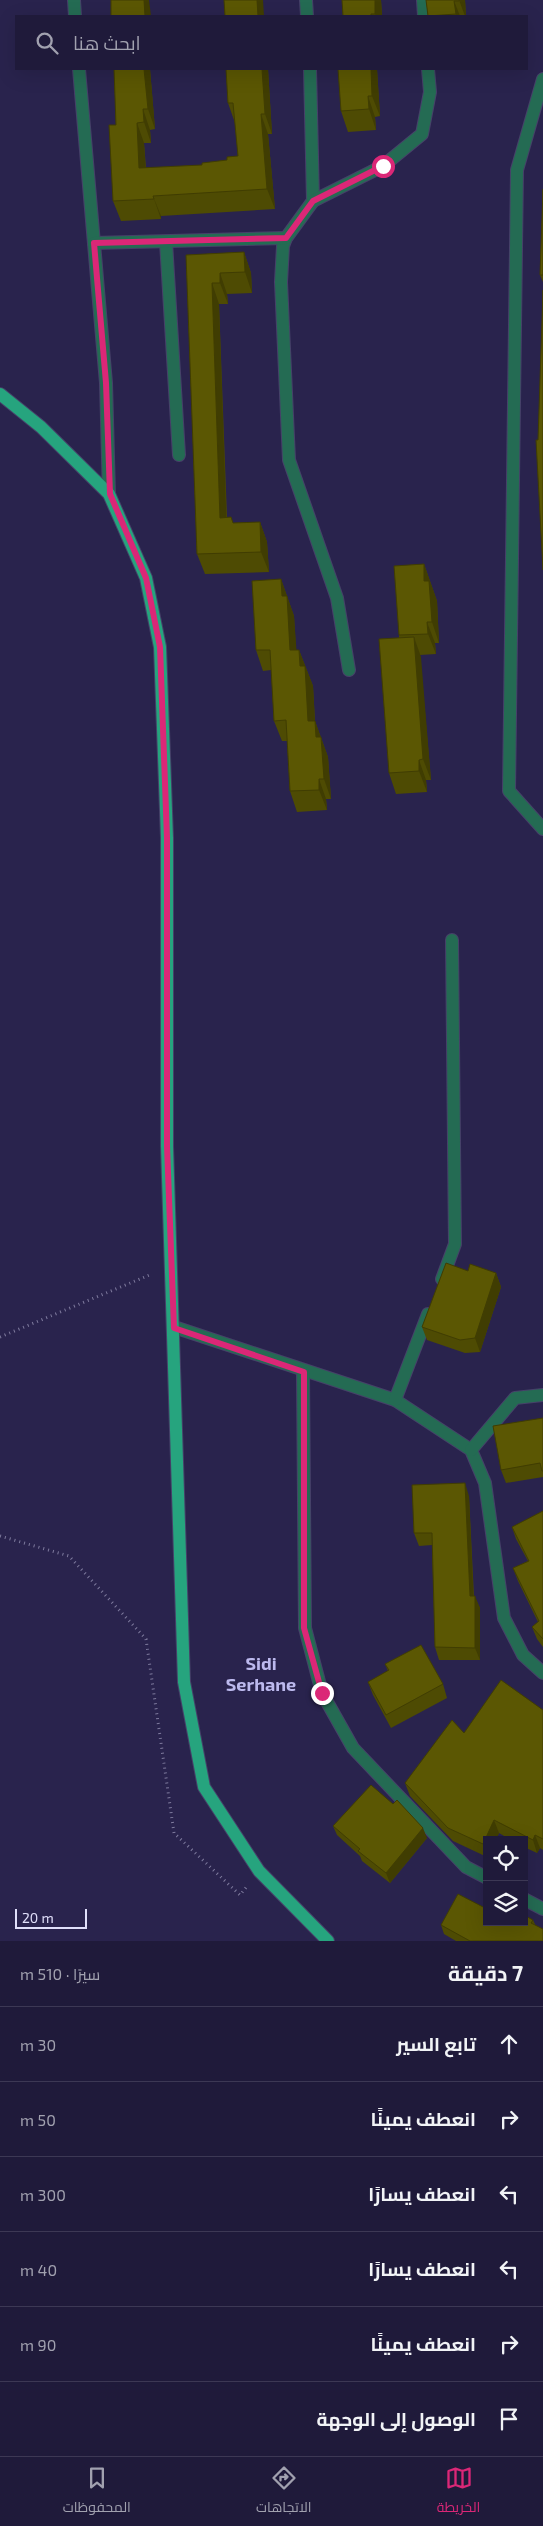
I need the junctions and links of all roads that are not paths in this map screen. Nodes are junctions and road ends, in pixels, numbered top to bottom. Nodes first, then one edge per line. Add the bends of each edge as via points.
1 (74, 0) edge
2 (306, 0) edge
3 (423, 0) edge
4 (75, 15) edge
5 (306, 15) edge
6 (424, 15) edge
7 (80, 70) edge
8 (310, 70) edge
9 (428, 70) edge
10 (543, 79) edge
11 (313, 201) junction
12 (286, 238) junction
13 (166, 242) junction
14 (94, 243) junction
15 (0, 394) edge
16 (179, 456) dead end
17 (110, 494) junction
18 (349, 670) dead end
19 (543, 829) edge
20 (452, 940) dead end
21 (174, 1328) junction
22 (304, 1372) junction
23 (543, 1395) edge
24 (395, 1400) junction
25 (471, 1450) junction
26 (543, 1673) edge
27 (483, 1876) edge
28 (528, 1901) edge
29 (543, 1909) edge
30 (328, 1941) edge

1 - 4 street
2 - 5 street
3 - 6 street
7 - 14 street
8 - 11 street
9 - 11 street via 430,92 422,134 383,166
10 - 19 street via 517,170 510,791
11 - 12 street
12 - 13 street
12 - 18 street via 281,282 289,460 337,598
13 - 14 street
13 - 16 street
14 - 17 street via 106,383
15 - 17 main road via 41,427
17 - 21 main road via 146,578 160,647 167,838 167,1146
20 - 24 street via 455,1244
21 - 22 street
21 - 30 main road via 184,1682 204,1787 259,1872
22 - 24 street
22 - 27 street via 304,1628 322,1693 353,1748 466,1867
23 - 25 street via 515,1398
24 - 25 street
25 - 26 street via 485,1483 504,1618 523,1655
28 - 29 street

